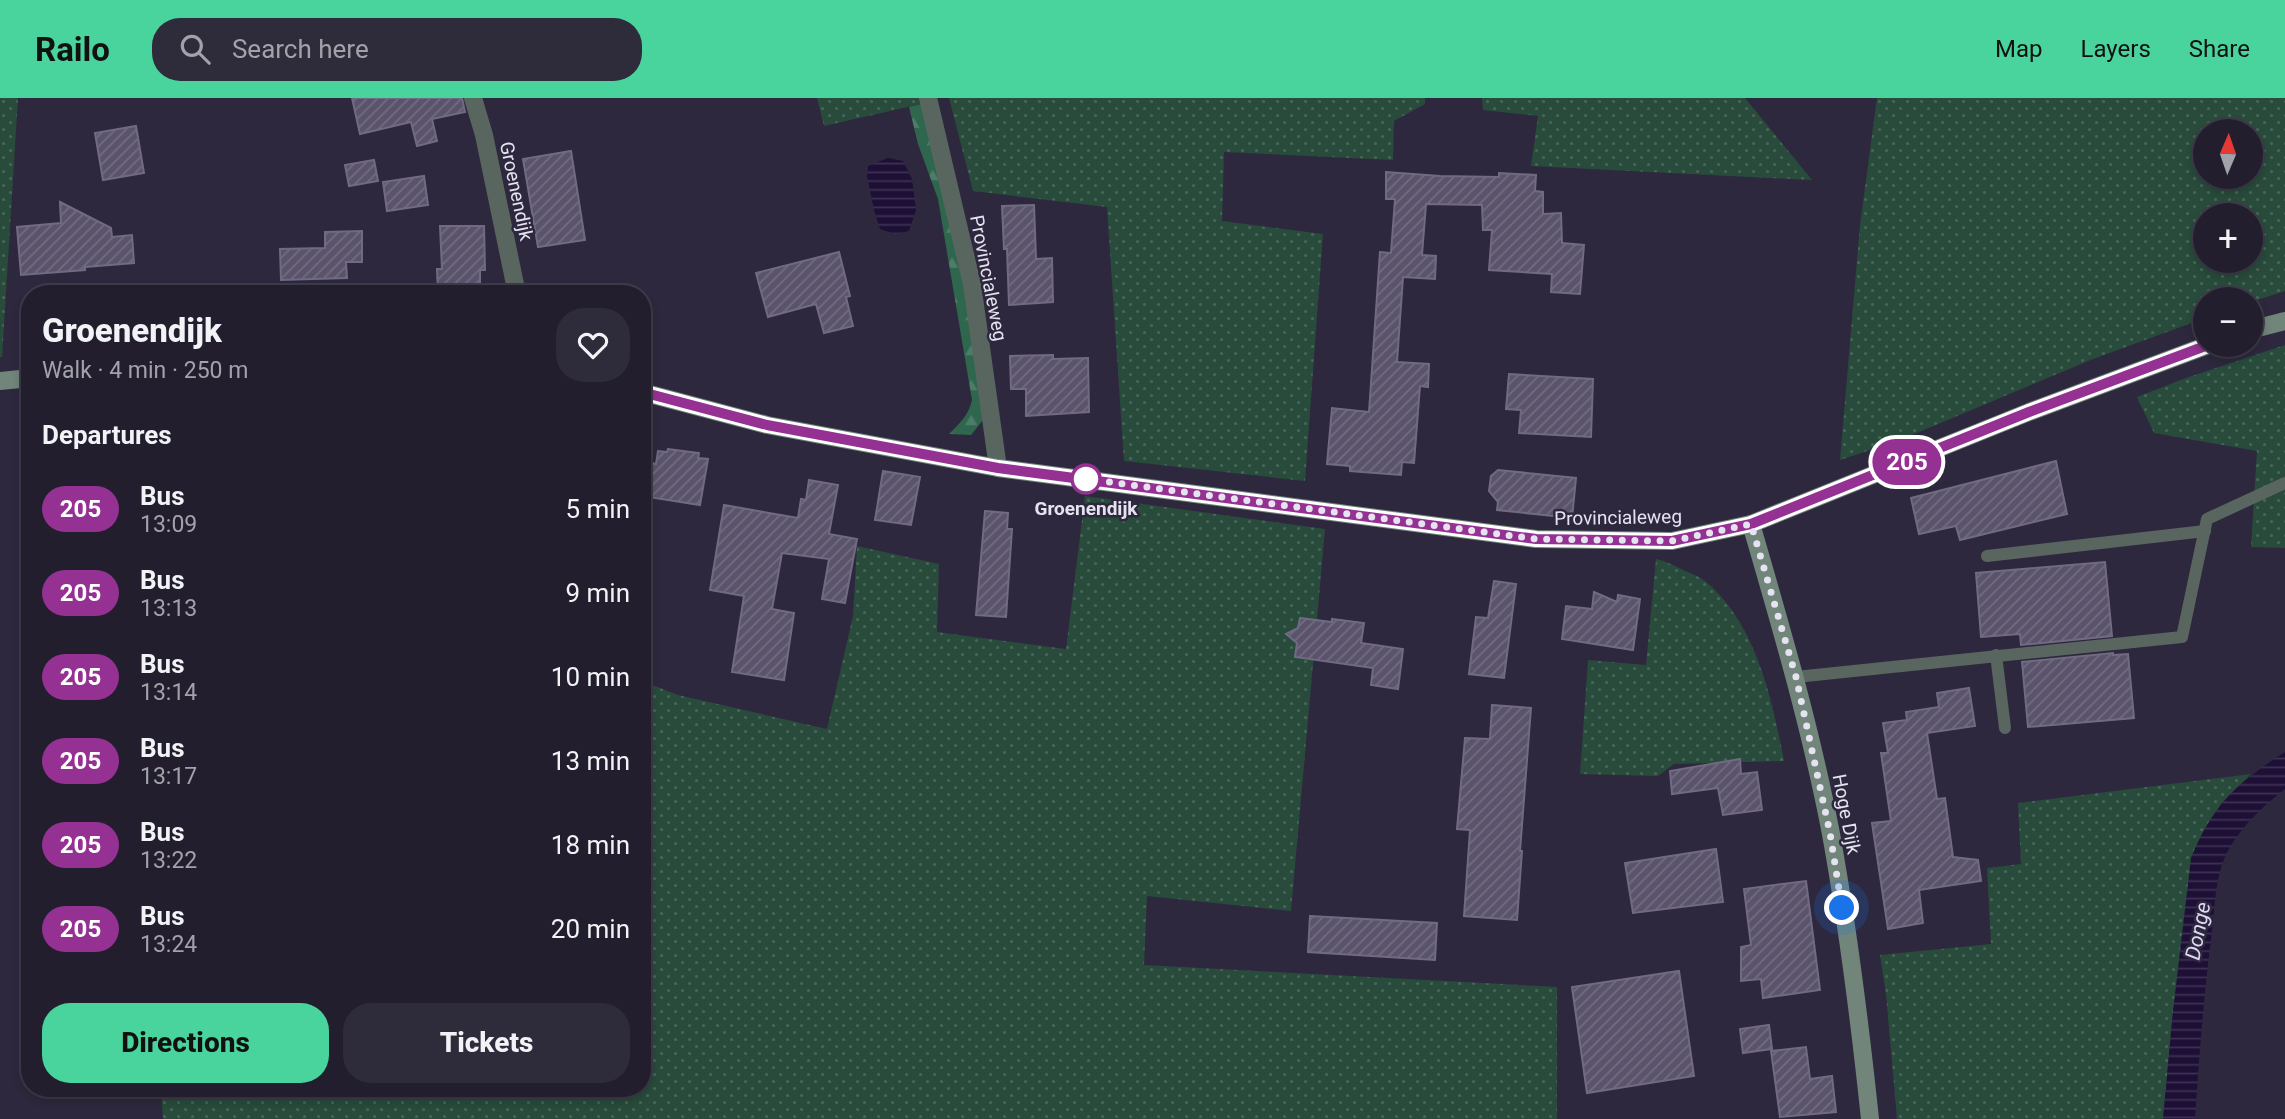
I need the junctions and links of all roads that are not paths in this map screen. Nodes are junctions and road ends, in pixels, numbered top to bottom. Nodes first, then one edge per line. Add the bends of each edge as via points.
1 (473, 98) edge
2 (928, 98) edge
3 (515, 285) edge
4 (2285, 320) edge
5 (2263, 326) edge
6 (2193, 351) edge
7 (21, 379) edge
8 (0, 381) edge
9 (651, 395) edge
10 (998, 468) junction
11 (2285, 483) edge
12 (1751, 524) junction
13 (2204, 531) junction
14 (1987, 556) dead end
15 (1996, 655) junction
16 (1796, 677) junction
17 (2005, 728) dead end
18 (1870, 1119) edge

1 - 3 street, Groenendijk
2 - 10 street, Provincialeweg via 972,284
4 - 5 street
6 - 12 street, Provincialeweg
7 - 8 street
9 - 10 street, Provincialeweg via 767,425
10 - 12 street, Provincialeweg via 1536,539 1672,541
11 - 13 lane via 2207,519
12 - 16 street, Hoge Dijk
13 - 14 lane
13 - 15 lane via 2182,637
15 - 16 lane
15 - 17 lane
16 - 18 street, Hoge Dijk via 1830,833

